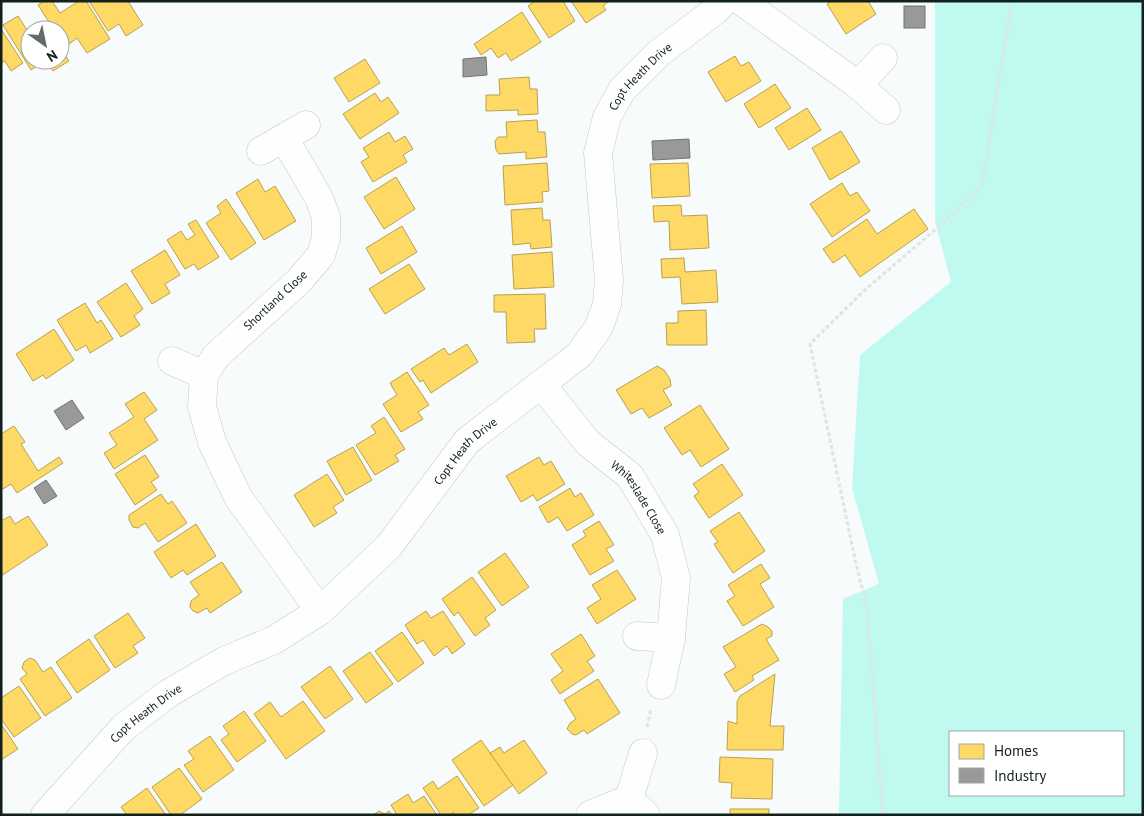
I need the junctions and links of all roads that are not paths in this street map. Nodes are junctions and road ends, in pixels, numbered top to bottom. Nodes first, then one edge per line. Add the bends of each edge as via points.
1 (724, 1) edge
2 (741, 1) edge
3 (883, 58) dead end
4 (858, 85) junction
5 (886, 110) dead end
6 (284, 138) dead end
7 (172, 361) dead end
8 (204, 375) junction
9 (541, 384) junction
10 (320, 611) junction
11 (636, 636) dead end
12 (671, 638) junction
13 (660, 685) road end
14 (643, 753) road end
15 (637, 807) edge
16 (45, 815) edge
17 (590, 815) edge

1 - 9 street, Copt Heath Drive via 659,53 622,90 607,117 598,153 609,280 607,304 599,327 579,355
2 - 4 street
3 - 4 street
4 - 5 street
6 - 8 street, Shortland Close via 326,217 326,238 321,255 298,282 216,356
7 - 8 street
8 - 10 street via 202,406 212,442 238,497
9 - 10 street, Copt Heath Drive via 467,441 389,546
9 - 12 street, Whiteslade Close via 588,443 630,476 665,535 676,578
10 - 16 street, Copt Heath Drive via 274,640 224,661 169,693 123,728
11 - 12 street
12 - 13 street, Whiteslade Close
14 - 15 street
15 - 17 street

